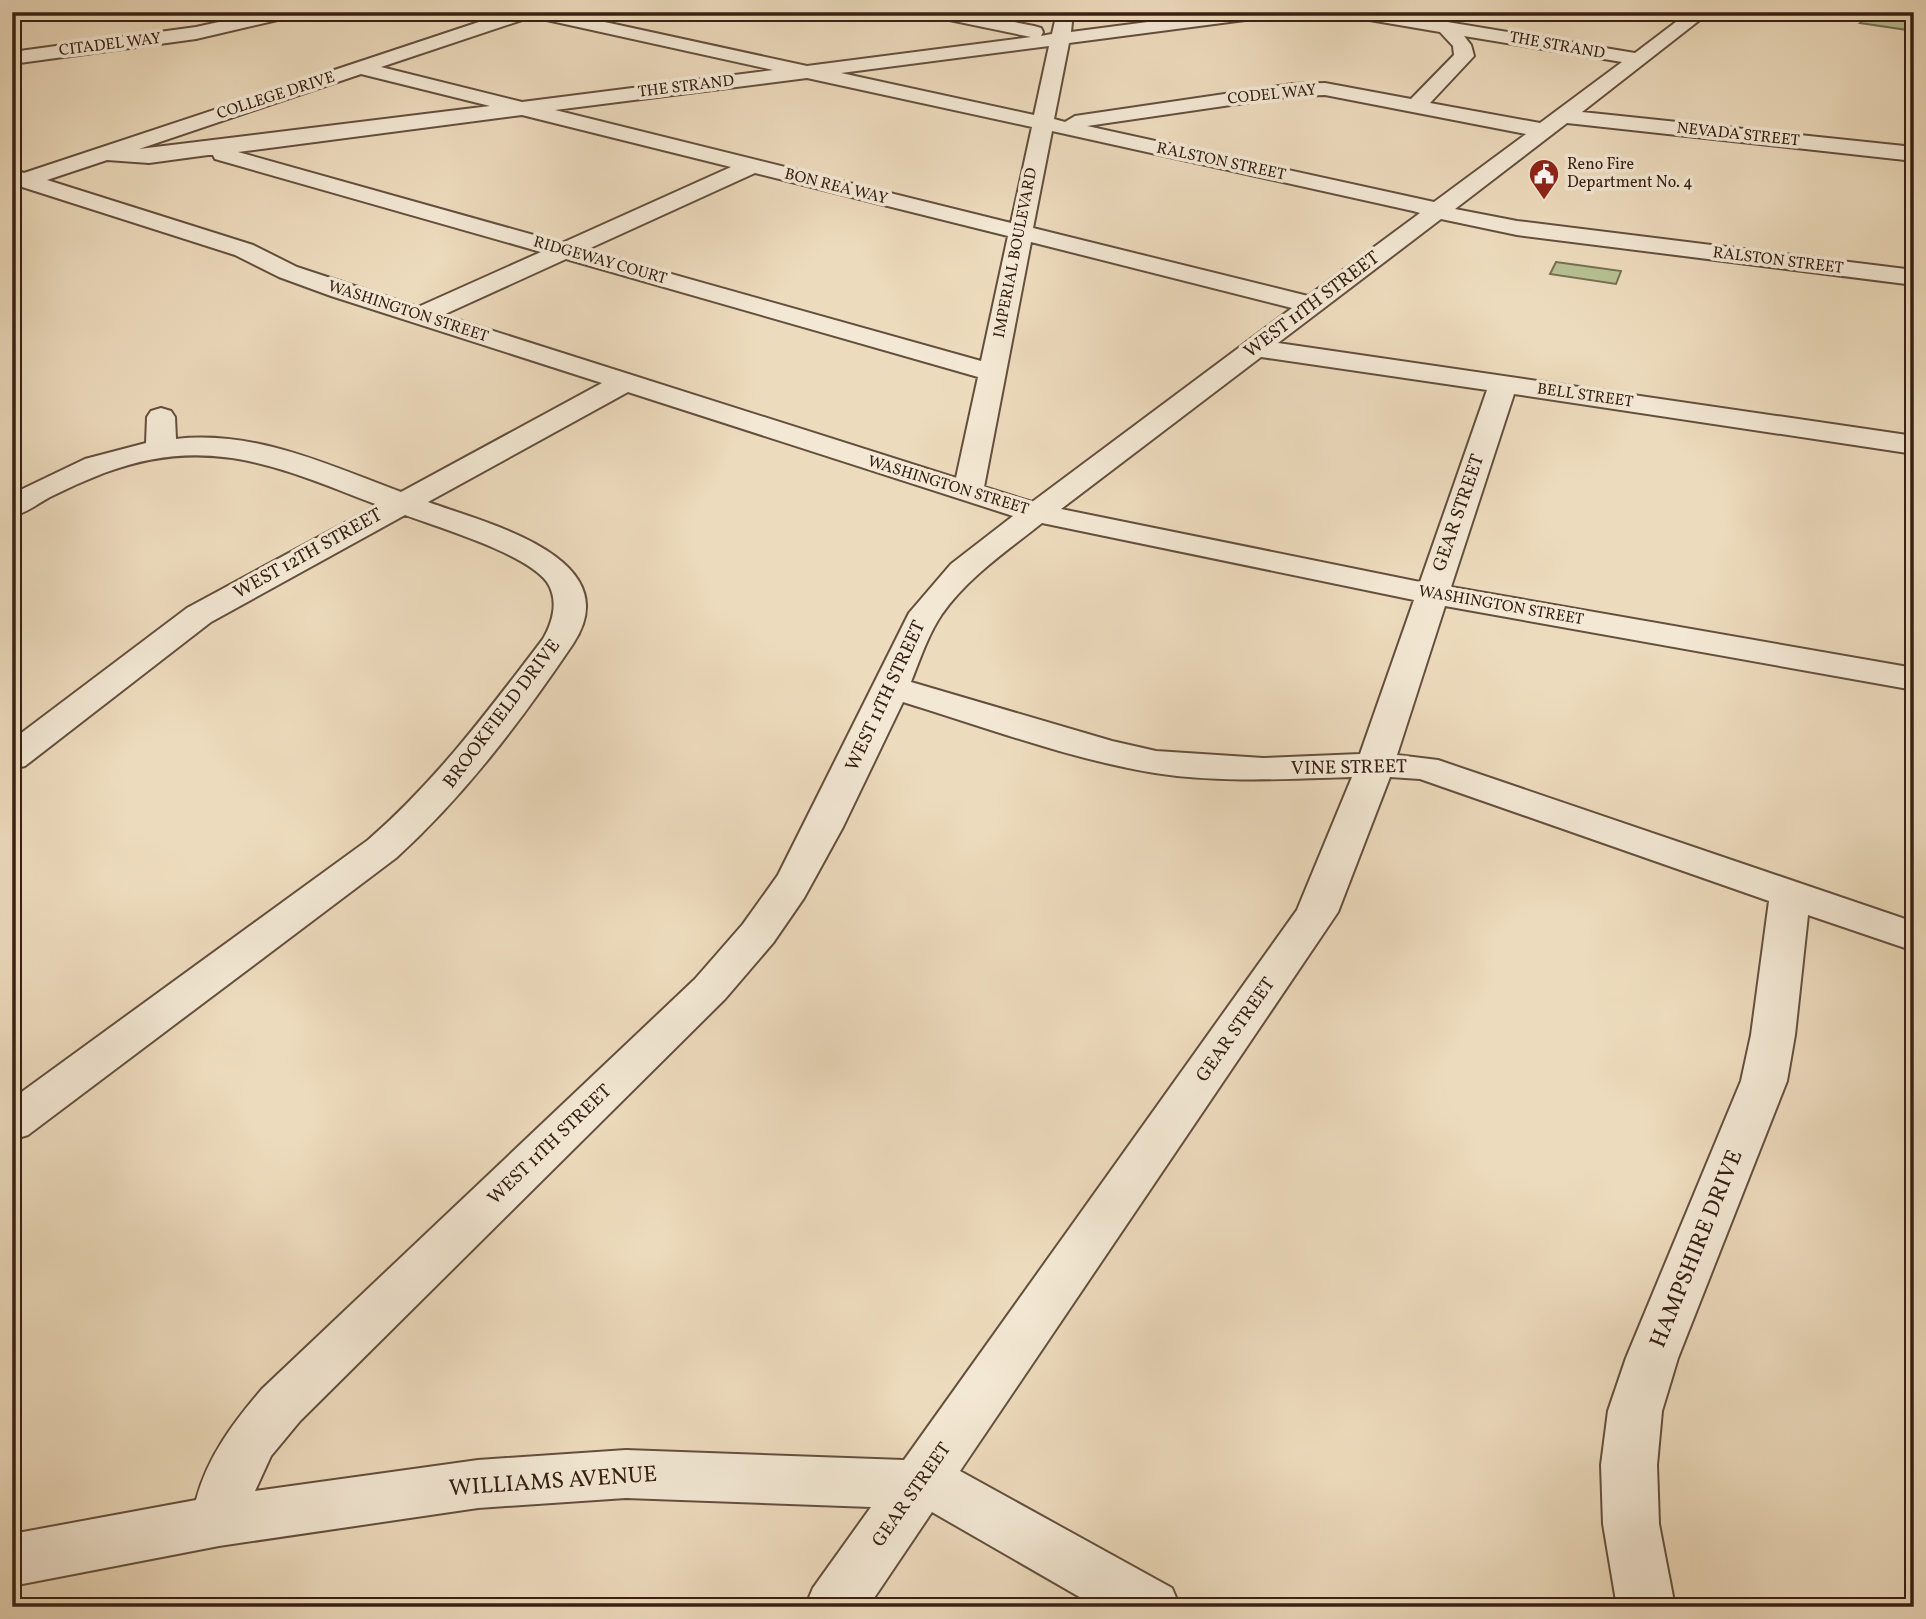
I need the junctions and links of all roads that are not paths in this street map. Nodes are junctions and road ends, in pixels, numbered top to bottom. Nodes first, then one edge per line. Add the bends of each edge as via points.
1 (289, 12) edge
2 (530, 12) edge
3 (935, 12) edge
4 (1066, 12) edge
5 (1268, 12) edge
6 (1352, 12) edge
7 (1700, 12) edge
8 (1360, 13) edge
9 (1446, 27) junction
10 (1060, 39) junction
11 (12, 58) edge
12 (1638, 59) junction
13 (360, 68) junction
14 (806, 72) junction
15 (1417, 105) junction
16 (521, 108) junction
17 (1562, 116) junction
18 (1042, 123) junction
19 (1541, 130) junction
20 (208, 149) junction
21 (104, 153) junction
22 (1914, 154) edge
23 (752, 166) junction
24 (18, 178) edge
25 (1437, 210) junction
26 (1020, 232) junction
27 (565, 251) junction
28 (1914, 278) edge
29 (1312, 305) junction
30 (420, 316) junction
31 (1256, 348) junction
32 (992, 373) junction
33 (625, 383) junction
34 (1503, 385) junction
35 (1914, 445) edge
36 (968, 493) junction
37 (22, 500) edge
38 (401, 503) junction
39 (1036, 513) junction
40 (1432, 594) junction
41 (1914, 679) edge
42 (892, 688) junction
43 (12, 758) edge
44 (1374, 765) junction
45 (1790, 893) junction
46 (1914, 937) edge
47 (12, 1123) edge
48 (918, 1485) junction
49 (219, 1521) junction
50 (12, 1560) edge
51 (834, 1607) edge
52 (1151, 1607) edge
53 (1646, 1607) edge

1 - 11 street, CITADEL WAY via 79,56
2 - 13 street, COLLEGE DRIVE
2 - 14 street, RALSTON STREET
3 - 10 street
4 - 10 street, IMPERIAL BOULEVARD
5 - 10 street, THE STRAND
6 - 8 street, THE STRAND
7 - 12 street, WEST 11TH STREET
8 - 9 street, THE STRAND
9 - 12 street, THE STRAND
9 - 15 street via 1462,45 1464,56
10 - 14 street, THE STRAND
10 - 18 street, IMPERIAL BOULEVARD
12 - 17 street, WEST 11TH STREET
13 - 16 street, BON REA WAY
13 - 21 street, COLLEGE DRIVE
14 - 16 street, THE STRAND
14 - 18 street, RALSTON STREET
15 - 18 street, CODEL WAY via 1307,89
15 - 19 street, CODEL WAY
16 - 20 street, THE STRAND
16 - 23 street, BON REA WAY
17 - 19 street, WEST 11TH STREET
17 - 22 street, NEVADA STREET
18 - 25 street, RALSTON STREET
18 - 26 street, IMPERIAL BOULEVARD
19 - 25 street, WEST 11TH STREET
20 - 21 street, THE STRAND via 149,156
20 - 27 street, RIDGEWAY COURT
21 - 24 street, COLLEGE DRIVE
23 - 26 street, BON REA WAY
23 - 27 street
24 - 30 street, WASHINGTON STREET via 244,250 305,279
25 - 28 street, RALSTON STREET via 1517,228
25 - 29 street, WEST 11TH STREET
26 - 29 street, BON REA WAY
26 - 32 street, IMPERIAL BOULEVARD
27 - 30 street
27 - 32 street, RIDGEWAY COURT
29 - 31 street, WEST 11TH STREET
30 - 33 street, WASHINGTON STREET
31 - 34 street, BELL STREET
31 - 39 street, WEST 11TH STREET
32 - 36 street, IMPERIAL BOULEVARD
33 - 36 street, WASHINGTON STREET
33 - 38 street, WEST 12TH STREET
34 - 35 street, BELL STREET
34 - 40 street, GEAR STREET
36 - 39 street, WASHINGTON STREET
37 - 38 street, BROOKFIELD DRIVE via 161,434 207,447 248,450
38 - 43 street, WEST 12TH STREET via 199,615
38 - 47 street, BROOKFIELD DRIVE via 507,543 559,573 570,596 570,615 561,637 459,775 420,817
39 - 40 street, WASHINGTON STREET
39 - 42 street, WEST 11TH STREET via 937,598 909,643
40 - 41 street, WASHINGTON STREET
40 - 44 street, GEAR STREET
42 - 44 street, VINE STREET via 1156,762 1263,769
42 - 49 street, WEST 11TH STREET via 810,852 753,941 710,989 281,1405 231,1475
44 - 45 street, VINE STREET via 1425,768
44 - 48 street, GEAR STREET via 1317,912
45 - 46 street, VINE STREET
45 - 53 street, HAMPSHIRE DRIVE via 1764,1081 1635,1410 1629,1465 1631,1524
48 - 49 street, WILLIAMS AVENUE via 626,1474 478,1484
48 - 51 street, GEAR STREET
48 - 52 street, WILLIAMS AVENUE via 948,1491 977,1505
49 - 50 street, WILLIAMS AVENUE

